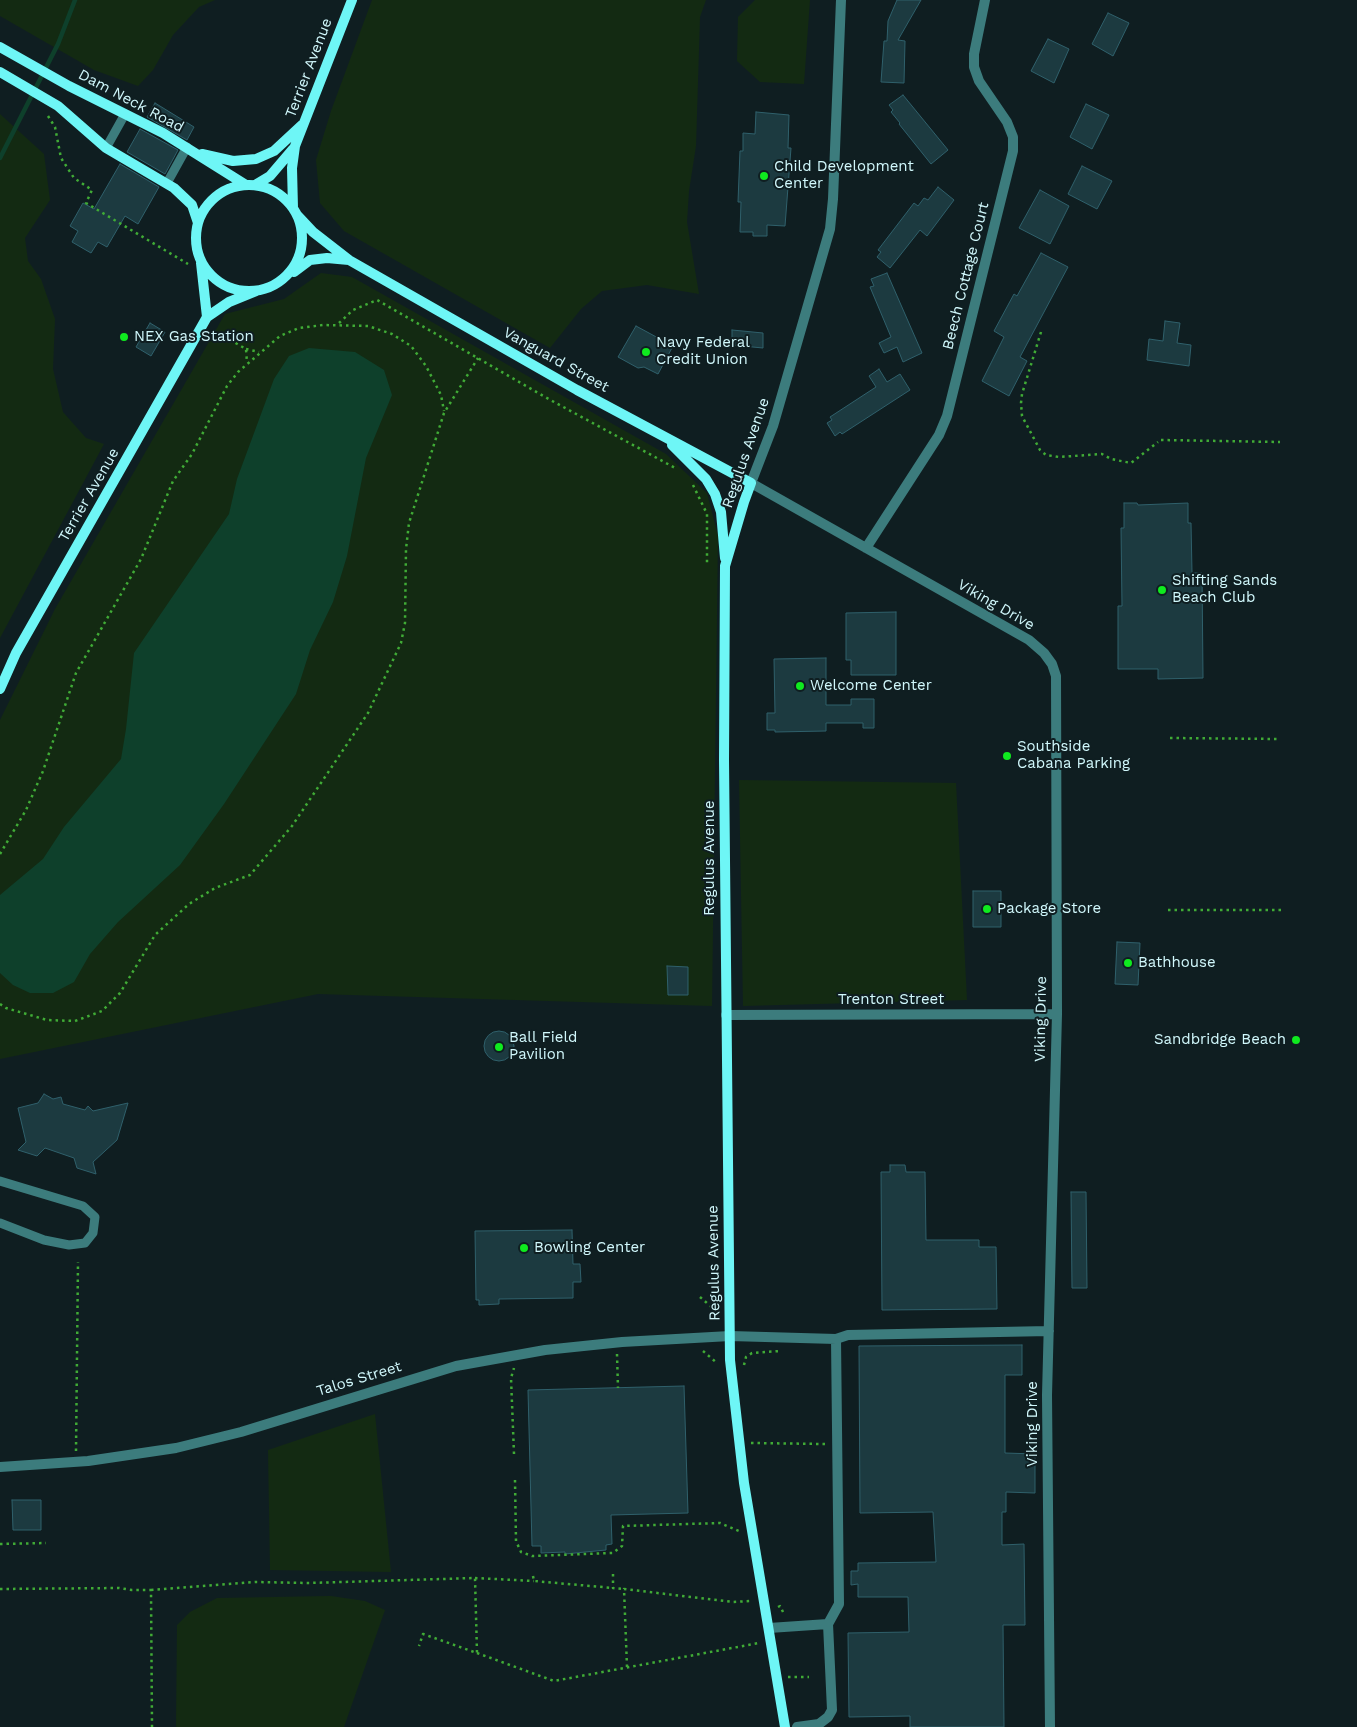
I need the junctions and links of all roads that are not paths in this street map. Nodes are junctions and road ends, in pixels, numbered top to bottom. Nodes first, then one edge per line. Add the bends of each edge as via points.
1 (352, 0) edge
2 (841, 0) edge
3 (985, 0) edge
4 (0, 47) edge
5 (0, 72) edge
6 (125, 114) junction
7 (304, 123) junction
8 (295, 146) junction
9 (187, 147) junction
10 (106, 148) junction
11 (196, 153) junction
12 (167, 184) junction
13 (250, 185) junction
14 (295, 212) junction
15 (198, 223) junction
16 (200, 258) junction
17 (349, 260) junction
18 (286, 277) junction
19 (256, 291) junction
20 (206, 317) junction
21 (665, 438) junction
22 (752, 482) junction
23 (866, 548) junction
24 (725, 566) junction
25 (0, 689) edge
26 (1057, 1014) junction
27 (726, 1015) junction
28 (0, 1182) edge
29 (0, 1223) edge
30 (1048, 1332) junction
31 (730, 1336) junction
32 (836, 1339) junction
33 (0, 1467) edge
34 (828, 1624) junction
35 (769, 1628) junction
36 (785, 1727) edge
37 (797, 1727) edge
38 (1050, 1727) edge

1 - 7 street, Terrier Avenue
2 - 22 street, Regulus Avenue via 834,199 830,229 773,426
3 - 23 street, Beech Cottage Court via 974,67 979,81 1007,122 1013,137 1013,151 939,435
4 - 6 street, Dam Neck Road
5 - 10 street via 48,99
6 - 9 street, Dam Neck Road
6 - 10 lane
7 - 8 street, Terrier Avenue
7 - 11 street via 274,151 256,159 233,161
8 - 13 street, Terrier Avenue via 270,176
8 - 14 street, Terrier Avenue via 292,168
9 - 11 street, Dam Neck Road
9 - 12 lane
10 - 12 street
11 - 13 street, Dam Neck Road
12 - 15 street via 192,205
13 - 14 street via 270,189 283,197
13 - 15 street via 230,189 216,197 205,208
14 - 17 street, Vanguard Street via 313,232
14 - 18 street via 302,231 302,248
15 - 16 street via 196,241
16 - 19 street via 209,273 222,284 238,290
16 - 20 street
17 - 18 street, Vanguard Street via 310,260
17 - 21 street, Vanguard Street
18 - 19 street
19 - 20 street, Terrier Avenue via 229,302
20 - 25 street, Terrier Avenue via 16,653
21 - 22 street, Vanguard Street
21 - 24 street via 706,479 715,494 721,512
22 - 23 street, Viking Drive
22 - 24 street, Regulus Avenue
23 - 26 street, Viking Drive via 1029,640 1052,664 1056,676
24 - 27 street, Regulus Avenue
26 - 27 street, Trenton Street
26 - 30 street, Viking Drive
27 - 31 street, Regulus Avenue
28 - 29 lane via 83,1206 96,1217 93,1233 85,1243 69,1245 44,1240
30 - 32 street, Talos Street via 848,1335
30 - 38 street, Viking Drive
31 - 32 street, Talos Street
31 - 33 street, Talos Street via 613,1343 502,1357 424,1375 241,1432 176,1448 88,1462
31 - 35 street, Regulus Avenue via 738,1443
32 - 34 street via 839,1604
34 - 35 street
34 - 37 street via 832,1710 819,1724
35 - 36 street, Regulus Avenue

